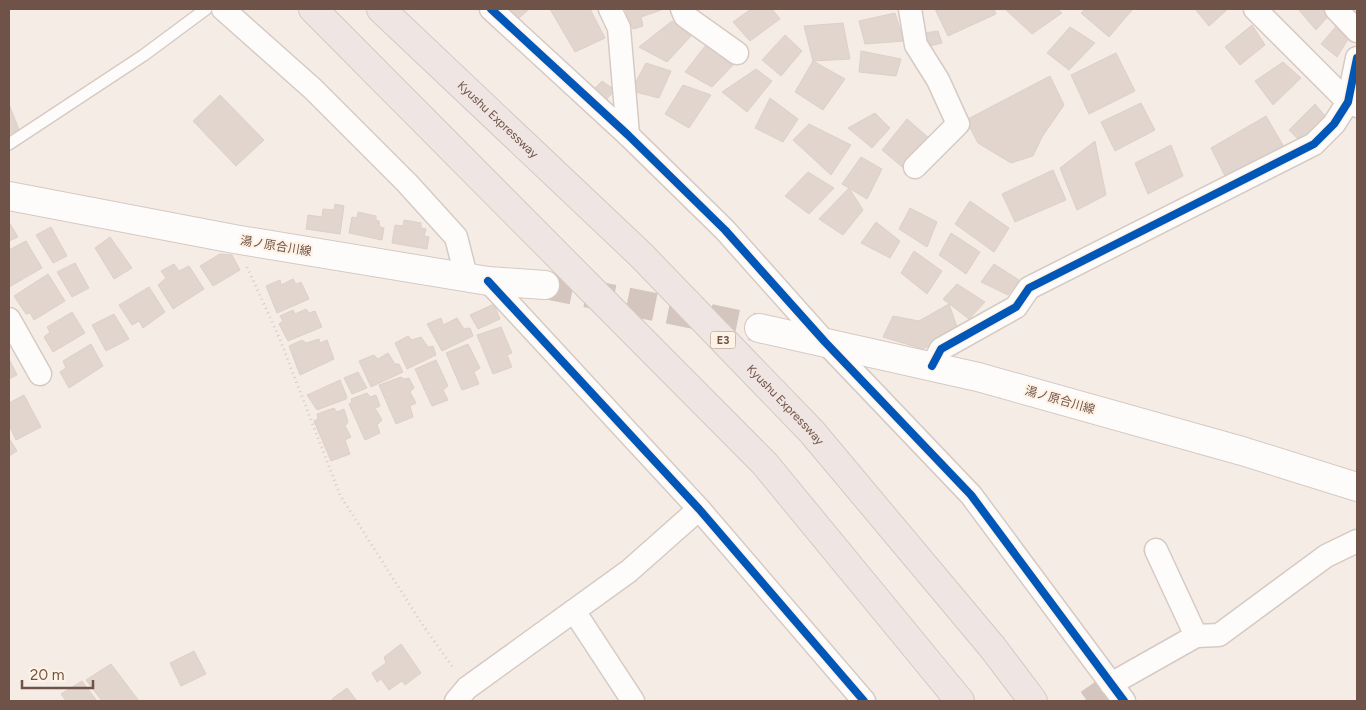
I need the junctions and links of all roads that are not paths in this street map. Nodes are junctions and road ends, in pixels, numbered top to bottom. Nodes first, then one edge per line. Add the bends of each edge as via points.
1 (206, 9) edge
2 (222, 9) edge
3 (313, 9) edge
4 (381, 9) edge
5 (490, 9) edge
6 (610, 9) edge
7 (682, 9) edge
8 (910, 9) edge
9 (1255, 9) edge
10 (1336, 9) edge
11 (1357, 31) edge
12 (737, 53) dead end
13 (1357, 58) edge
14 (1353, 104) edge
15 (628, 135) junction
16 (9, 144) edge
17 (915, 167) dead end
18 (9, 196) edge
19 (477, 278) junction
20 (545, 285) tunnel mouth
21 (9, 320) edge
22 (759, 328) tunnel mouth
23 (825, 342) junction
24 (932, 366) junction
25 (40, 374) dead end
26 (1357, 487) edge
27 (699, 509) junction
28 (1357, 541) edge
29 (1156, 550) dead end
30 (574, 611) junction
31 (1196, 636) junction
32 (1118, 693) edge
33 (462, 694) edge
34 (633, 701) edge
35 (864, 701) edge
36 (960, 701) edge
37 (1033, 701) edge

1 - 16 lane via 144,55
2 - 19 street via 313,89 450,230
3 - 36 highway via 765,464
4 - 37 highway, Kyushu Expressway / E3 via 642,256 812,432 993,648
5 - 15 street
6 - 15 street via 619,28
7 - 12 street via 685,16
8 - 17 street via 916,45 938,80 958,124
9 - 14 street
10 - 11 street
13 - 14 street
14 - 24 street via 1314,144 1029,288 1016,306 941,349
15 - 23 street via 725,230
18 - 19 main road, 湯ノ原合川線 via 234,239
19 - 20 main road, 湯ノ原合川線
19 - 27 street
21 - 25 street
22 - 23 main road, 湯ノ原合川線
23 - 24 main road, 湯ノ原合川線
23 - 32 street via 971,495
24 - 26 main road, 湯ノ原合川線 via 1232,448
27 - 30 street via 629,571
27 - 35 street
28 - 31 street via 1326,556 1219,634
29 - 31 street
30 - 33 street
30 - 34 street
31 - 32 street

